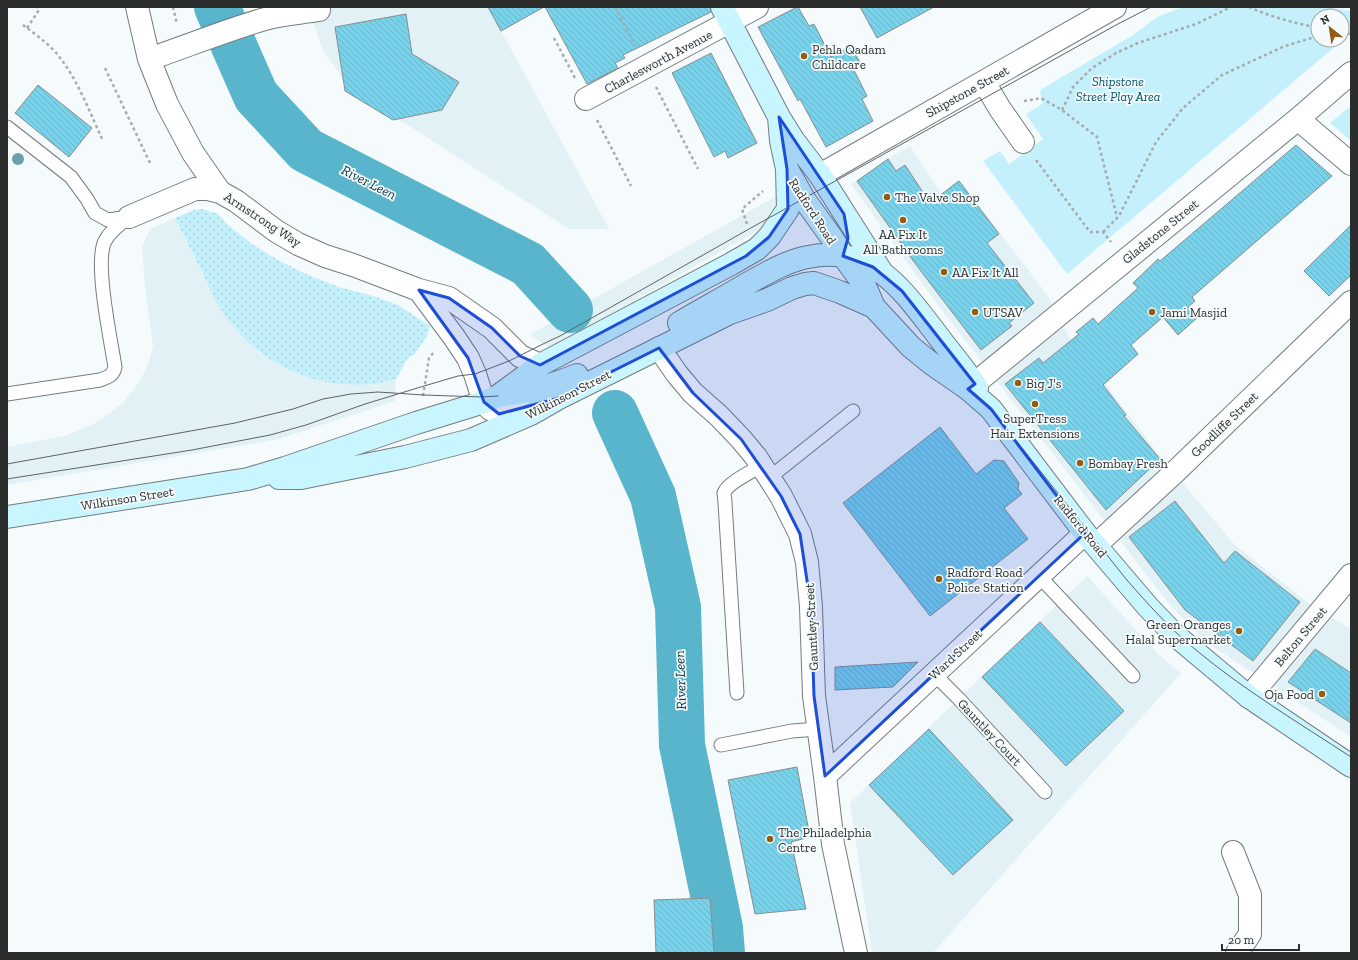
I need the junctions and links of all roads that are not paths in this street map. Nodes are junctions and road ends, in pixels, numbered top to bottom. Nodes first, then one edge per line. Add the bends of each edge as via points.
1 (137, 7) edge
2 (757, 7) edge
3 (1115, 7) edge
4 (319, 8) edge
5 (726, 15) edge
6 (149, 59) junction
7 (1351, 72) edge
8 (984, 82) junction
9 (586, 99) dead end
10 (779, 118) junction
11 (1298, 118) junction
12 (7, 127) edge
13 (1023, 142) road end
14 (1351, 164) edge
15 (787, 169) junction
16 (820, 175) junction
17 (220, 192) junction
18 (844, 214) junction
19 (129, 217) junction
20 (842, 256) junction
21 (881, 272) junction
22 (814, 283) junction
23 (419, 290) junction
24 (1351, 302) edge
25 (874, 307) junction
26 (659, 348) junction
27 (540, 366) junction
28 (971, 387) junction
29 (7, 394) edge
30 (559, 398) junction
31 (491, 399) junction
32 (853, 411) dead end
33 (765, 472) junction
34 (248, 479) junction
35 (7, 517) edge
36 (1091, 539) junction
37 (1351, 575) edge
38 (1038, 576) junction
39 (934, 674) junction
40 (1133, 676) dead end
41 (737, 694) dead end
42 (1249, 697) junction
43 (818, 729) junction
44 (721, 745) dead end
45 (1351, 766) edge
46 (825, 776) junction
47 (1045, 792) dead end
48 (1233, 852) dead end
49 (856, 953) edge
50 (1237, 953) edge

1 - 6 street
2 - 5 street, Charlesworth Avenue
3 - 8 street, Shipstone Street
4 - 6 street via 266,19
5 - 9 street, Charlesworth Avenue
5 - 10 street, Radford Road
6 - 17 street via 167,104 193,153
7 - 11 street, Gladstone Street
8 - 13 street
8 - 16 street, Shipstone Street
10 - 15 street, Radford Road
10 - 16 street, Radford Road
11 - 14 street
11 - 28 street, Gladstone Street
12 - 19 lane via 71,177 95,213 108,220
15 - 20 street, Radford Road
15 - 27 street, Wilkinson Street via 788,209 769,237 757,248
16 - 18 street, Radford Road
17 - 19 street, Armstrong Way via 195,189
17 - 23 street, Armstrong Way via 298,244
18 - 20 street, Radford Road via 848,238
18 - 21 street, Radford Road
19 - 29 lane via 109,234 101,254 114,373 100,380
20 - 21 street via 860,261
20 - 22 street, Radford Road via 835,268
20 - 25 street, Radford Road via 865,286
20 - 31 street via 808,257 789,263 576,376 550,386
21 - 28 street, Radford Road via 911,300
22 - 25 street
22 - 26 street, Wilkinson Street via 792,288 730,313
23 - 27 street, Armstrong Way via 449,298 492,328 520,356
23 - 31 street via 468,358
24 - 36 street, Goodliffe Street via 1179,467
25 - 28 street, Radford Road via 911,347 932,364
26 - 30 street, Wilkinson Street
26 - 33 street, Gauntley Street via 693,393 741,439
27 - 31 street, Wilkinson Street
28 - 36 street, Radford Road via 992,409
30 - 31 street via 499,414 490,408
30 - 34 street, Wilkinson Street via 531,414 471,440 405,458 301,478
31 - 34 street, Wilkinson Street
32 - 33 lane
33 - 41 lane via 737,481 724,494
33 - 43 street, Gauntley Street via 781,496 800,534 806,562
34 - 35 street, Wilkinson Street
36 - 38 street, Ward Street
36 - 42 street, Radford Road via 1175,635
37 - 42 street, Belton Street
38 - 39 street, Ward Street
38 - 40 lane
39 - 46 street, Ward Street
39 - 47 lane, Gauntley Court
42 - 45 street, Radford Road
43 - 44 lane via 792,731
43 - 46 street, Gauntley Street
46 - 49 street, Gauntley Street via 833,844
48 - 50 street via 1250,895 1250,934

